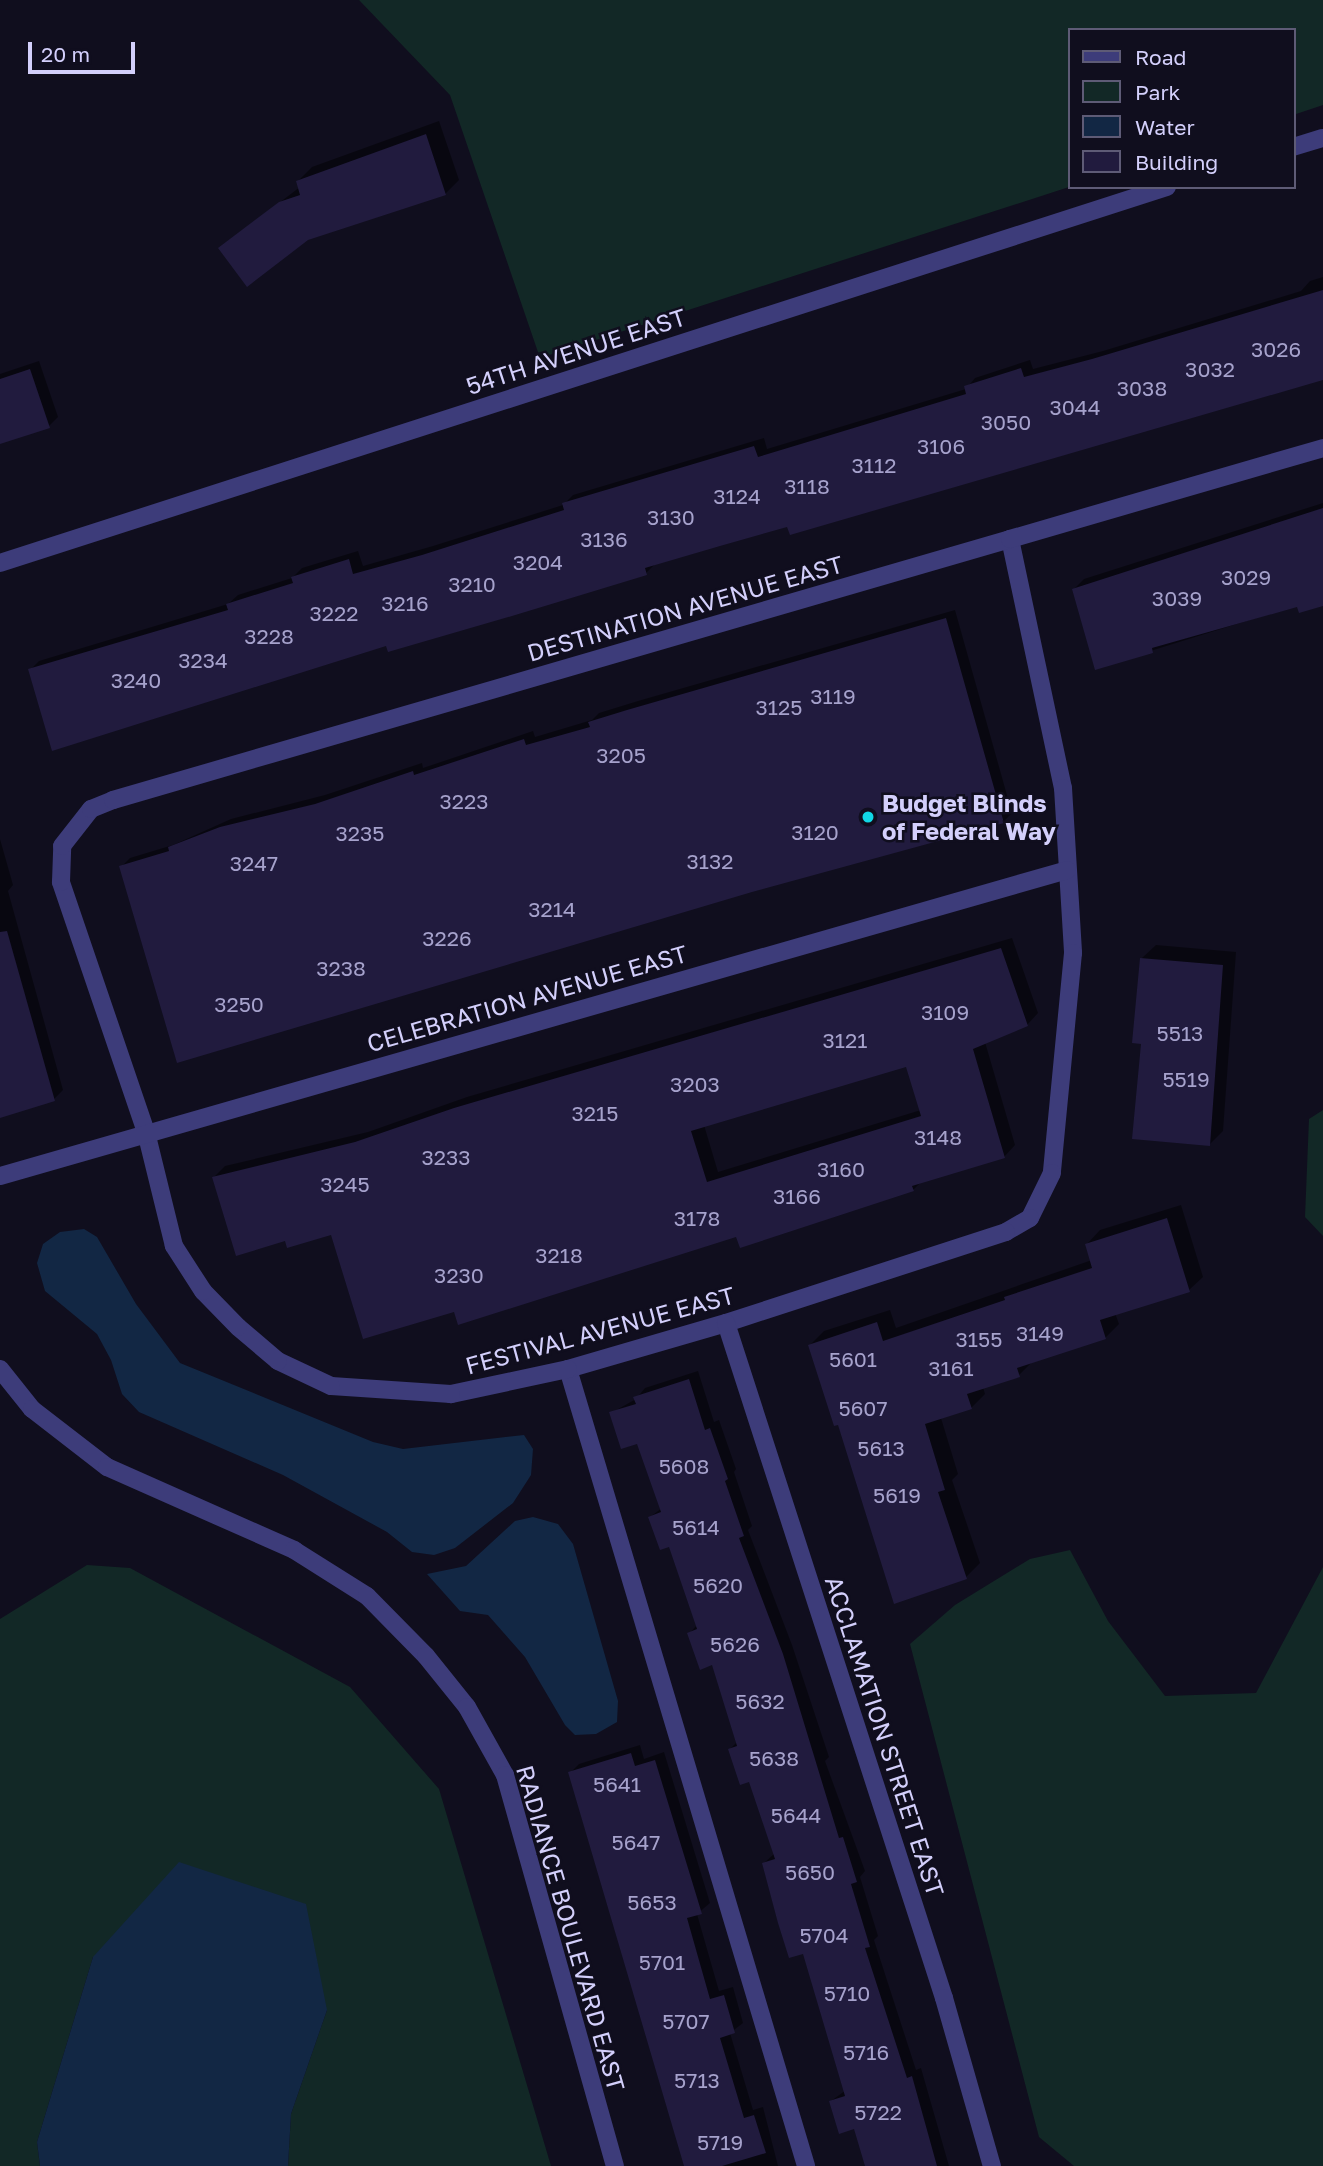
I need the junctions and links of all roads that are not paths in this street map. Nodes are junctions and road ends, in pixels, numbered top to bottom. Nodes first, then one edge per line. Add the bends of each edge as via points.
1 (1323, 138) edge
2 (1295, 146) edge
3 (1161, 189) edge
4 (1323, 448) edge
5 (1010, 538) junction
6 (0, 563) edge
7 (70, 832) joint
8 (1068, 870) junction
9 (146, 1132) junction
10 (0, 1176) edge
11 (726, 1323) junction
12 (0, 1369) edge
13 (568, 1369) junction
14 (615, 2166) edge
15 (806, 2166) edge
16 (992, 2166) edge

1 - 2 street
3 - 6 street, 54TH AVENUE EAST
4 - 5 street, DESTINATION AVENUE EAST
5 - 7 street, DESTINATION AVENUE EAST via 113,800 91,809
5 - 8 street via 1063,788
7 - 9 street, FESTIVAL AVENUE EAST via 62,846 61,883
8 - 9 street, CELEBRATION AVENUE EAST
8 - 11 street, FESTIVAL AVENUE EAST via 1073,953 1052,1172 1030,1218 1006,1233
9 - 10 street, CELEBRATION AVENUE EAST
9 - 13 street, FESTIVAL AVENUE EAST via 174,1246 203,1291 278,1361 331,1386 451,1394
11 - 13 street, FESTIVAL AVENUE EAST
11 - 16 street, ACCLAMATION STREET EAST via 944,1998
12 - 14 street, RADIANCE BOULEVARD EAST via 32,1409 107,1467 294,1550 368,1596 467,1707 505,1774
13 - 15 street

